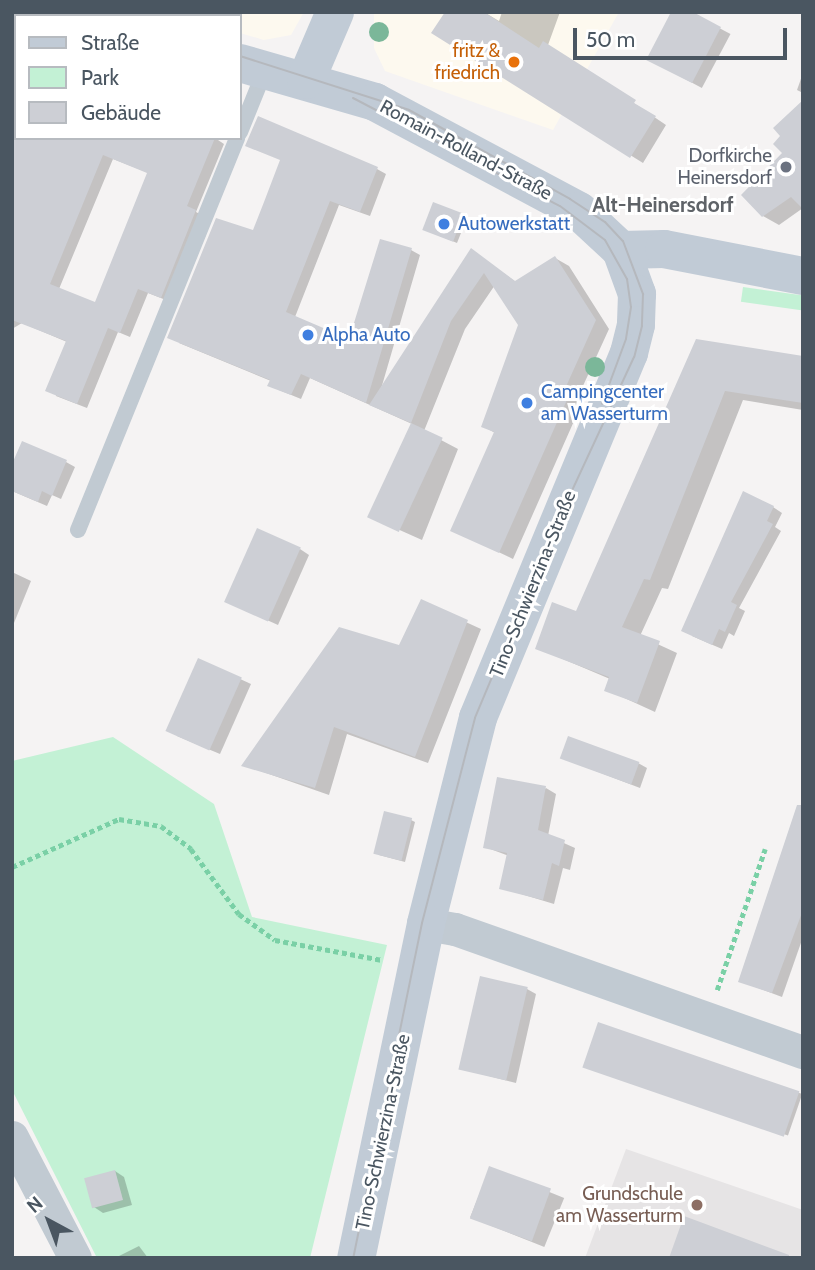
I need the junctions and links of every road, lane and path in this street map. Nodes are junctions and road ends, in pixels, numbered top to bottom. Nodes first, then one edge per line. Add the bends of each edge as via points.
1 (335, 12) edge
2 (252, 66) edge
3 (306, 80) junction
4 (242, 121) edge
5 (236, 140) edge
6 (621, 250) junction
7 (803, 276) edge
8 (78, 530) dead end
9 (765, 849) dead end
10 (12, 867) edge
11 (426, 924) junction
12 (382, 960) dead end
13 (707, 1017) junction
14 (803, 1052) edge
15 (12, 1137) edge
16 (75, 1258) edge
17 (356, 1258) edge

1 - 3 main road
2 - 3 main road, Romain-Rolland-Straße
2 - 4 lane
3 - 6 main road, Romain-Rolland-Straße via 375,102 557,198 595,222
5 - 8 lane
6 - 7 main road via 664,249
6 - 11 main road, Tino-Schwierzina-Straße via 637,293 633,341 478,718
9 - 13 path
10 - 12 path via 119,820 161,826 191,849 239,914 275,940
11 - 13 street via 455,929
11 - 17 main road, Tino-Schwierzina-Straße
13 - 14 street
15 - 16 street

